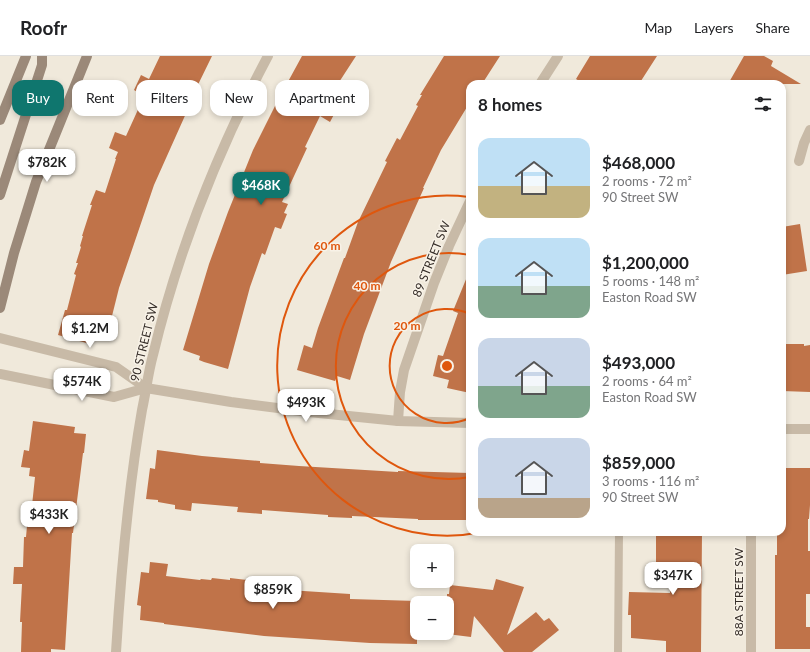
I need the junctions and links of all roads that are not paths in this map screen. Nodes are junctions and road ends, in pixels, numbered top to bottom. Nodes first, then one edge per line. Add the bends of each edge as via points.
1 (26, 56) edge
2 (42, 56) edge
3 (87, 56) edge
4 (268, 56) edge
5 (558, 56) edge
6 (543, 80) edge
7 (0, 120) edge
8 (810, 130) edge
9 (799, 161) dead end
10 (0, 195) edge
11 (466, 210) edge
12 (0, 308) edge
13 (0, 338) edge
14 (0, 374) edge
15 (146, 388) junction
16 (398, 421) junction
17 (466, 423) edge
18 (786, 429) edge
19 (810, 429) edge
20 (619, 536) edge
21 (751, 536) edge
22 (116, 652) edge
23 (618, 652) edge
24 (751, 652) edge

1 - 7 main road
2 - 10 main road via 42,65
3 - 12 main road via 36,182
4 - 15 street, 90 STREET SW via 230,130 192,230 164,313
5 - 6 street
8 - 9 street
11 - 16 street, 89 STREET SW via 434,283 404,370
13 - 15 street via 116,367
14 - 15 street via 114,397
15 - 16 street via 263,407
15 - 22 street, 90 STREET SW via 134,452 127,510
16 - 17 street
18 - 19 street
20 - 23 lane
21 - 24 street, 88A STREET SW

